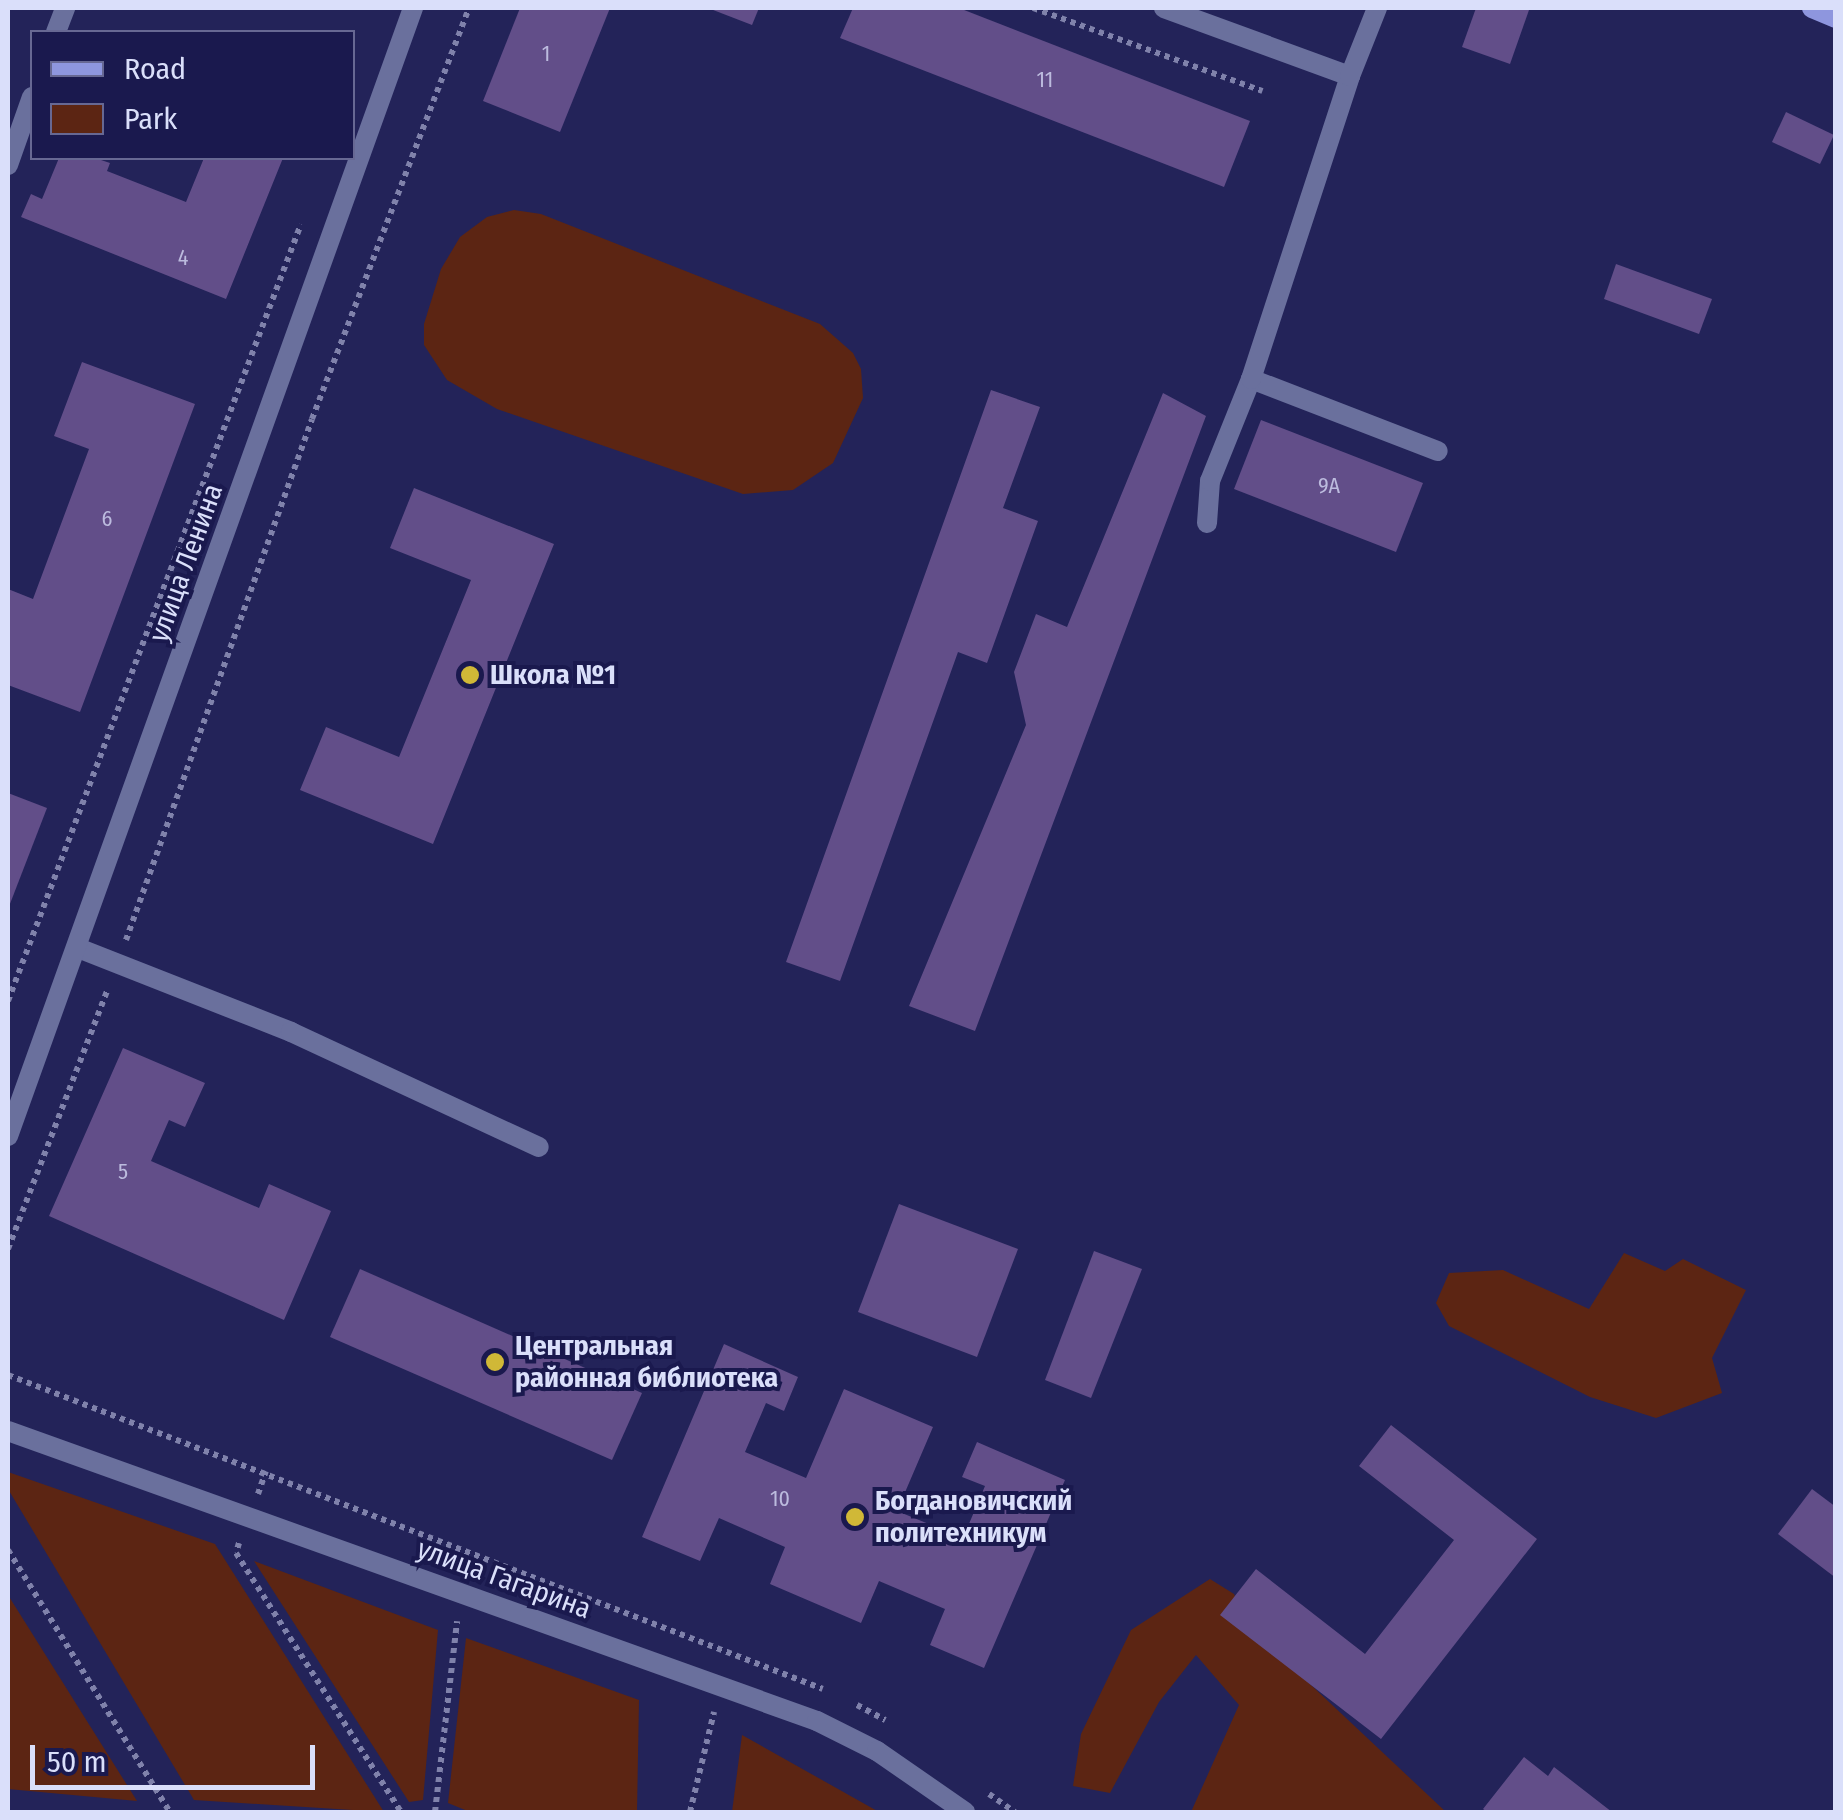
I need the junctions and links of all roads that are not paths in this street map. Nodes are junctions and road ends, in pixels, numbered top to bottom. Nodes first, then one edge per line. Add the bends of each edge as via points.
1 (414, 8) edge
2 (1164, 8) edge
3 (1377, 8) edge
4 (1812, 8) edge
5 (1836, 18) edge
6 (1350, 76) junction
7 (30, 103) edge
8 (8, 165) edge
9 (1250, 378) junction
10 (1438, 451) dead end
11 (1207, 523) dead end
12 (78, 948) junction
13 (8, 1136) edge
14 (539, 1147) dead end
15 (8, 1431) edge
16 (966, 1812) edge

1 - 12 street, улица Ленина
2 - 6 street
3 - 6 street
4 - 5 main road
6 - 9 street
7 - 8 street
9 - 10 street
9 - 11 street via 1210,481
12 - 13 street, улица Ленина
12 - 14 street via 291,1032
15 - 16 street, улица Гагарина via 817,1721 876,1751

